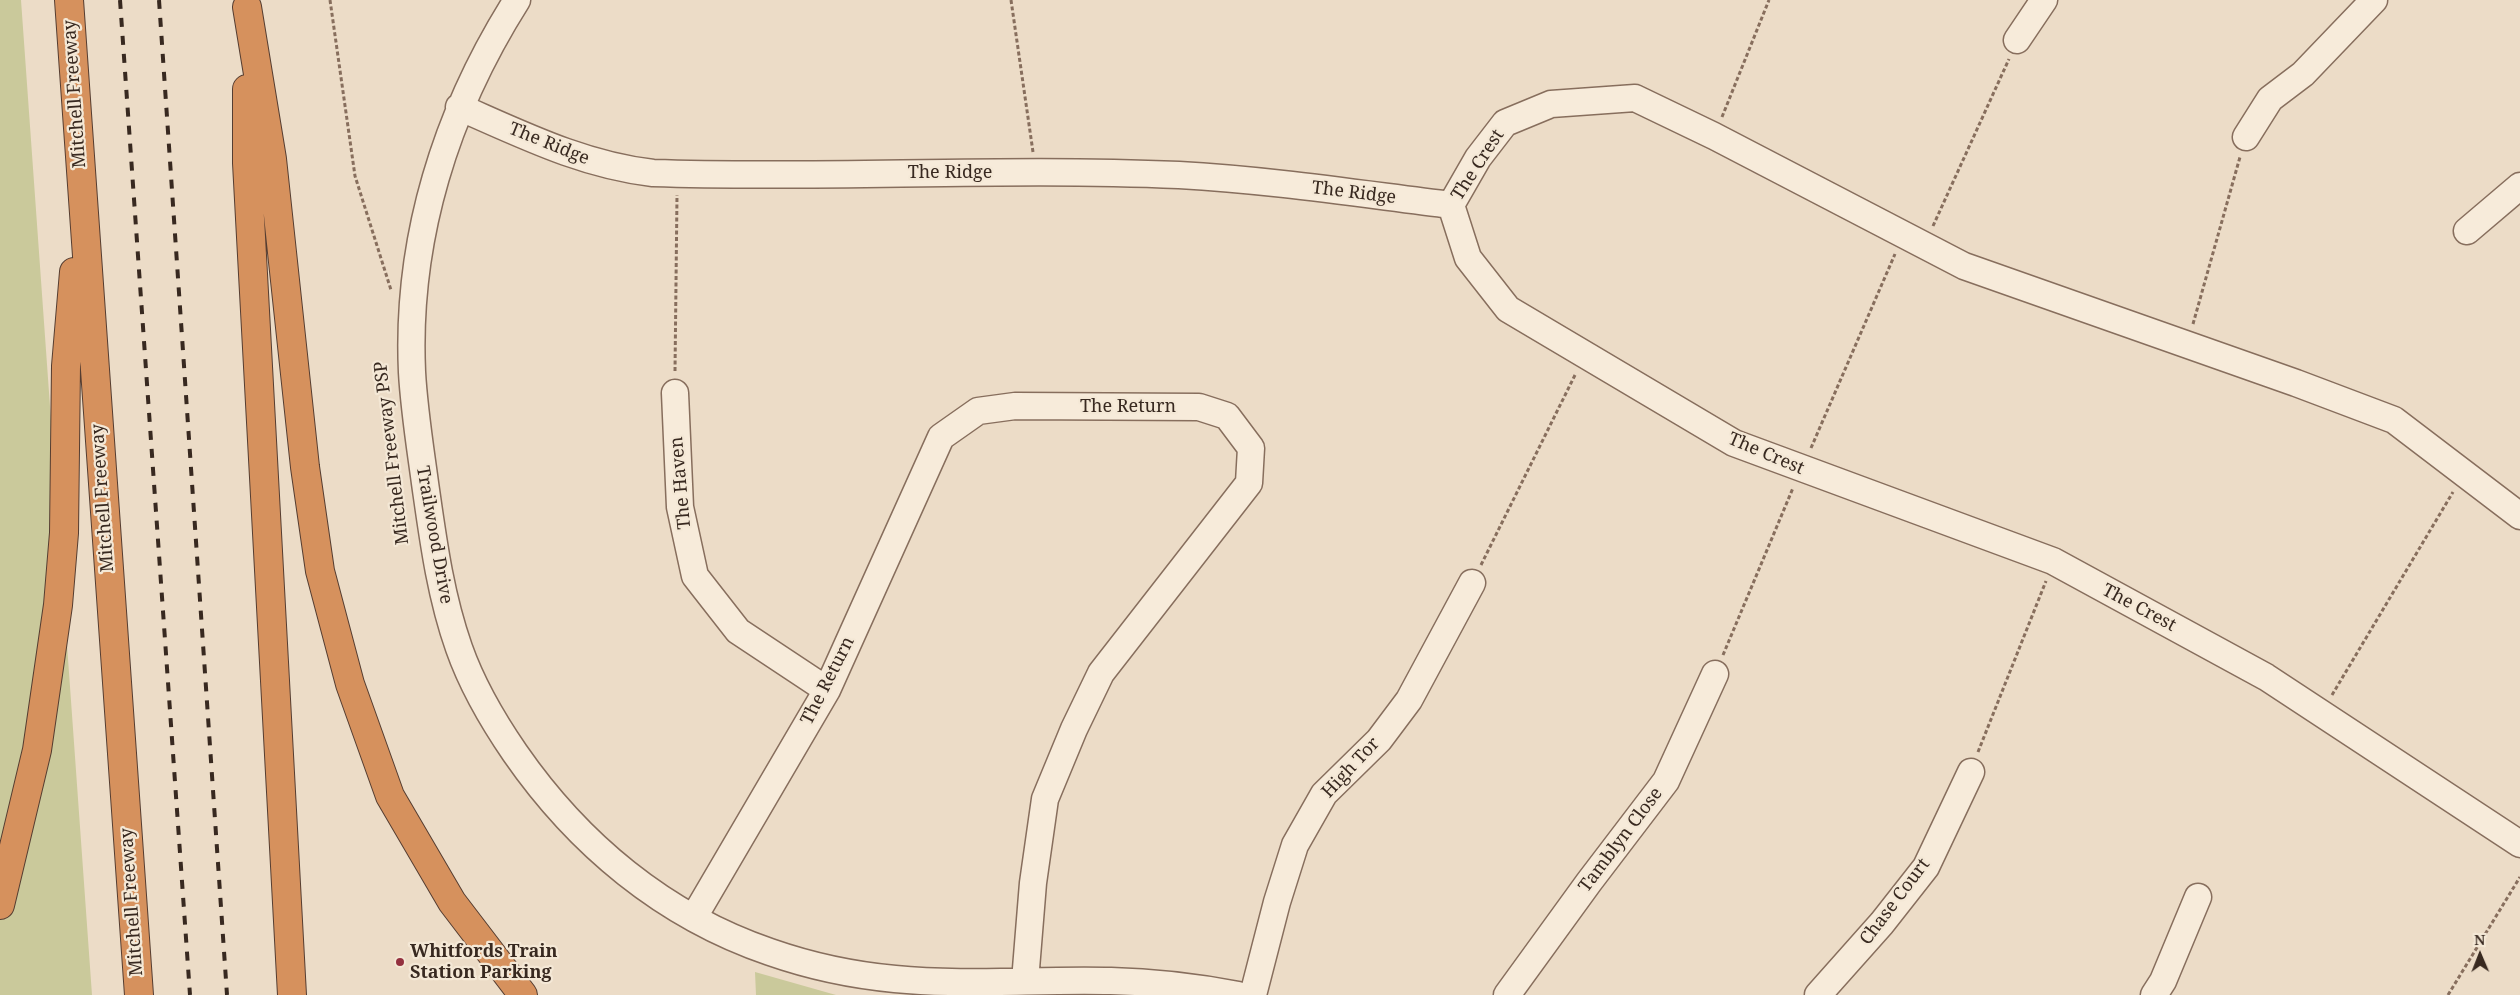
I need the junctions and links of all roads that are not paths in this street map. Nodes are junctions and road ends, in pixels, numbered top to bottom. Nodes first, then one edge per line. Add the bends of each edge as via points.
1 (69, 0) edge
2 (516, 0) edge
3 (2044, 0) edge
4 (2374, 0) edge
5 (247, 3) edge
6 (2017, 40) road end
7 (459, 107) junction
8 (2246, 137) road end
9 (81, 186) junction
10 (2520, 186) edge
11 (1451, 205) junction
12 (2467, 231) dead end
13 (675, 392) road end
14 (2520, 516) edge
15 (1472, 583) road end
16 (1715, 674) dead end
17 (828, 690) junction
18 (1970, 772) road end
19 (2520, 844) edge
20 (2198, 897) dead end
21 (0, 905) edge
22 (694, 917) junction
23 (1025, 981) junction
24 (139, 995) edge
25 (292, 995) edge
26 (523, 995) edge
27 (1238, 995) edge
28 (1253, 995) edge
29 (1507, 995) edge
30 (1818, 995) edge
31 (2154, 995) edge

1 - 9 highway, Mitchell Freeway
2 - 7 street, Trailwood Drive via 476,69
3 - 6 street
4 - 8 street via 2302,74 2270,99
5 - 25 highway via 247,163
5 - 26 highway via 272,159 304,467 320,571 350,684 390,796 452,902
7 - 11 street, The Ridge via 579,158 628,170 678,174 1036,172 1180,175
7 - 22 street, Trailwood Drive via 423,227 412,324 415,414 434,552 445,603 460,652 483,703 534,781 597,850 659,898
9 - 21 highway via 66,366 64,533 58,605 37,750
9 - 24 highway, Mitchell Freeway
10 - 12 street
11 - 14 street, The Crest via 1478,158 1505,123 1552,104 1635,98 1964,266 2394,420
11 - 19 street, The Crest via 1468,258 1508,308 1734,443 2053,562 2266,677
13 - 17 street, The Haven via 680,507 695,576 738,631
15 - 28 street, High Tor via 1409,700 1379,740 1324,794 1295,845
16 - 29 street, Tamblyn Close via 1666,781
17 - 22 street, The Return
17 - 23 street, The Return via 941,437 978,411 1015,406 1199,407 1227,416 1251,448 1249,483 1101,673 1074,729 1045,799 1033,883
18 - 30 street, Chase Court via 1926,867
20 - 31 street
22 - 23 street, Trailwood Drive via 766,951 833,970 898,980
23 - 27 street, Trailwood Drive via 1156,983

